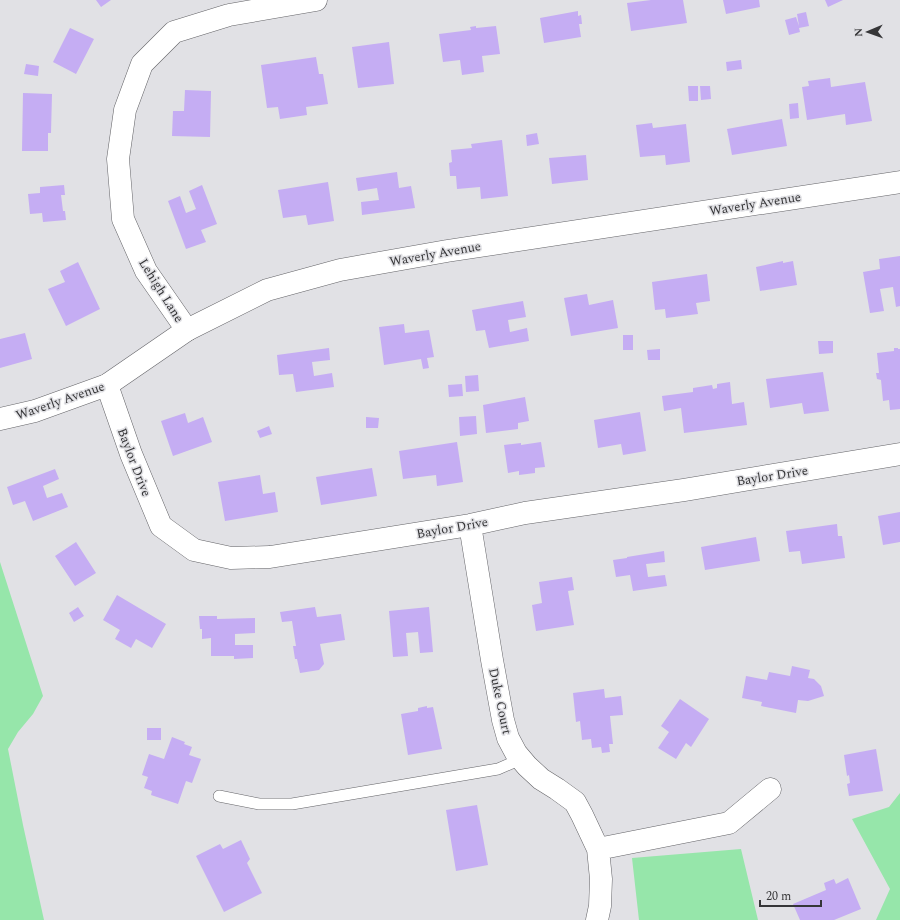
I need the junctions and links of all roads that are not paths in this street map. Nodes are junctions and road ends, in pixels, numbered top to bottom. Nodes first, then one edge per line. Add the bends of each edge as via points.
1 (316, 0) edge
2 (900, 182) edge
3 (187, 330) junction
4 (107, 385) junction
5 (0, 419) edge
6 (900, 454) edge
7 (470, 525) junction
8 (521, 759) junction
9 (770, 789) dead end
10 (219, 796) dead end
11 (598, 850) junction
12 (597, 920) edge

1 - 3 street, Lehigh Lane via 229,15 174,32 142,64 125,110 118,159 123,219 146,271
2 - 3 street, Waverly Avenue via 447,251 340,270 267,290
3 - 4 street, Waverly Avenue
4 - 5 street, Waverly Avenue via 35,411
4 - 7 street, Baylor Drive via 131,454 161,526 194,550 231,558 270,557
6 - 7 street, Baylor Drive via 525,513
7 - 8 street, Duke Court via 503,720 508,738
8 - 10 lane via 498,770 292,804 260,804
8 - 11 street, Duke Court via 541,779 574,802
9 - 11 street via 729,823
11 - 12 street, Duke Court via 601,879

